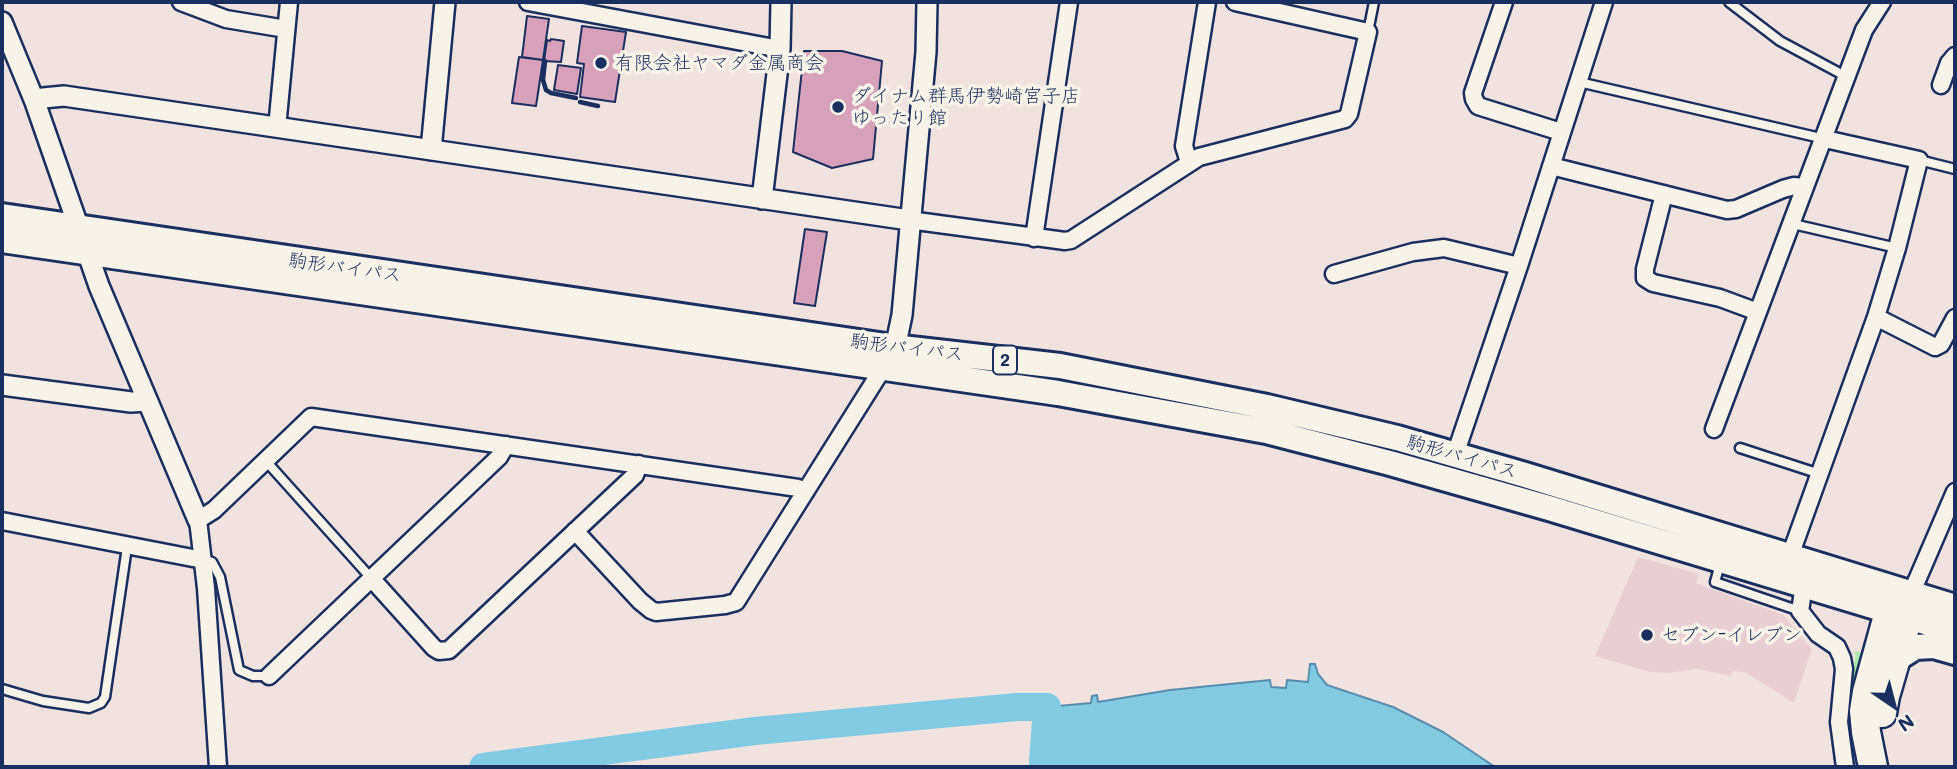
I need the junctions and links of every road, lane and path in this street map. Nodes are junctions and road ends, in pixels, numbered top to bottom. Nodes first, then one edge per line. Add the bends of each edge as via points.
1 (181, 2) edge
2 (289, 2) edge
3 (446, 2) edge
4 (528, 2) edge
5 (781, 2) edge
6 (926, 2) edge
7 (1069, 2) edge
8 (1207, 2) edge
9 (1235, 2) edge
10 (1374, 2) edge
11 (1504, 2) edge
12 (1604, 2) edge
13 (1729, 2) edge
14 (1882, 2) edge
15 (2, 24) edge
16 (286, 29) junction
17 (1368, 32) junction
18 (780, 49) junction
19 (1955, 56) edge
20 (1847, 77) junction
21 (1577, 82) junction
22 (1941, 85) dead end
23 (35, 102) junction
24 (277, 128) junction
25 (1562, 132) junction
26 (1825, 139) junction
27 (431, 150) junction
28 (1919, 160) junction
29 (1188, 162) junction
30 (1551, 166) junction
31 (1955, 169) edge
32 (1804, 187) junction
33 (1664, 194) junction
34 (762, 199) junction
35 (2, 216) edge
36 (909, 220) junction
37 (1793, 224) junction
38 (77, 227) junction
39 (1034, 238) junction
40 (2, 240) edge
41 (1897, 248) junction
42 (87, 252) junction
43 (1519, 266) junction
44 (1334, 274) dead end
45 (1758, 312) junction
46 (1876, 317) junction
47 (1955, 318) edge
48 (888, 358) junction
49 (2, 385) edge
50 (146, 401) junction
51 (1714, 429) dead end
52 (1397, 438) junction
53 (506, 445) junction
54 (1740, 449) dead end
55 (1455, 455) junction
56 (264, 459) junction
57 (1390, 463) junction
58 (639, 464) junction
59 (1820, 474) junction
60 (806, 491) junction
61 (1955, 492) edge
62 (198, 520) junction
63 (2, 521) edge
64 (575, 531) junction
65 (127, 547) junction
66 (1790, 556) junction
67 (203, 560) junction
68 (1721, 561) junction
69 (371, 578) junction
70 (1804, 585) junction
71 (1903, 607) junction
72 (1955, 607) edge
73 (1800, 611) junction
74 (1955, 631) edge
75 (1955, 652) edge
76 (1896, 659) junction
77 (269, 676) joint
78 (2, 689) edge
79 (1857, 758) edge
80 (217, 760) edge
81 (1892, 767) edge

1 - 16 street via 226,19
2 - 16 street
3 - 27 street
4 - 18 street
5 - 18 street
6 - 36 street via 926,52
7 - 39 street
8 - 29 street via 1184,146
9 - 17 street
10 - 17 lane
11 - 25 street via 1474,99 1478,106
12 - 21 street
13 - 20 lane via 1780,41
14 - 20 street via 1864,30
15 - 23 street
16 - 24 street
17 - 29 street via 1345,119
18 - 34 street
19 - 22 street
20 - 26 street
21 - 25 street
21 - 26 lane
23 - 24 street via 64,96
23 - 38 street
24 - 27 street
25 - 30 street
26 - 28 street
26 - 32 street
27 - 34 street
28 - 31 lane
28 - 41 street
29 - 39 street via 1071,240
30 - 33 street
30 - 43 street
32 - 33 street via 1783,189 1727,210
32 - 37 street
33 - 45 street via 1645,278
34 - 36 street
35 - 38 main road, 駒形バイパス / 2
36 - 39 street
36 - 48 street via 902,315
37 - 41 lane
37 - 45 street
38 - 42 street
38 - 48 main road, 駒形バイパス / 2
40 - 42 main road, 駒形バイパス / 2
41 - 46 street
42 - 48 main road, 駒形バイパス / 2
42 - 50 street
43 - 44 street via 1444,248
43 - 55 street
45 - 51 street
46 - 47 street via 1935,347
46 - 59 street
48 - 52 main road, 駒形バイパス / 2 via 1060,366
48 - 57 main road, 駒形バイパス / 2 via 1266,431
48 - 60 street
49 - 50 street
50 - 62 street
52 - 55 main road, 駒形バイパス / 2
52 - 57 lane
53 - 56 street via 311,417
53 - 58 street
53 - 69 street via 499,457
54 - 59 lane
55 - 66 main road, 駒形バイパス / 2
56 - 62 street via 214,510
56 - 69 lane
57 - 68 main road, 駒形バイパス / 2
58 - 60 street
58 - 64 street via 635,475
59 - 66 street
60 - 64 street via 740,597 731,604 656,612 640,601
61 - 71 street
62 - 67 street
63 - 65 street
64 - 69 street via 449,650 434,648
65 - 67 street
65 - 78 lane via 101,703 89,708
66 - 71 main road, 駒形バイパス / 2
67 - 77 lane via 212,562 220,577 239,670 253,677
67 - 80 street
68 - 70 main road, 駒形バイパス / 2
68 - 73 lane via 1715,582
69 - 77 street
70 - 71 main road, 駒形バイパス / 2
70 - 73 street
71 - 72 main road, 駒形バイパス / 2
71 - 74 main road, 駒形バイパス / 2
71 - 76 highway
71 - 79 highway via 1867,692
73 - 79 street via 1818,634 1837,647 1842,658 1839,722
75 - 76 main road via 1934,646 1915,648
76 - 81 highway via 1882,715

